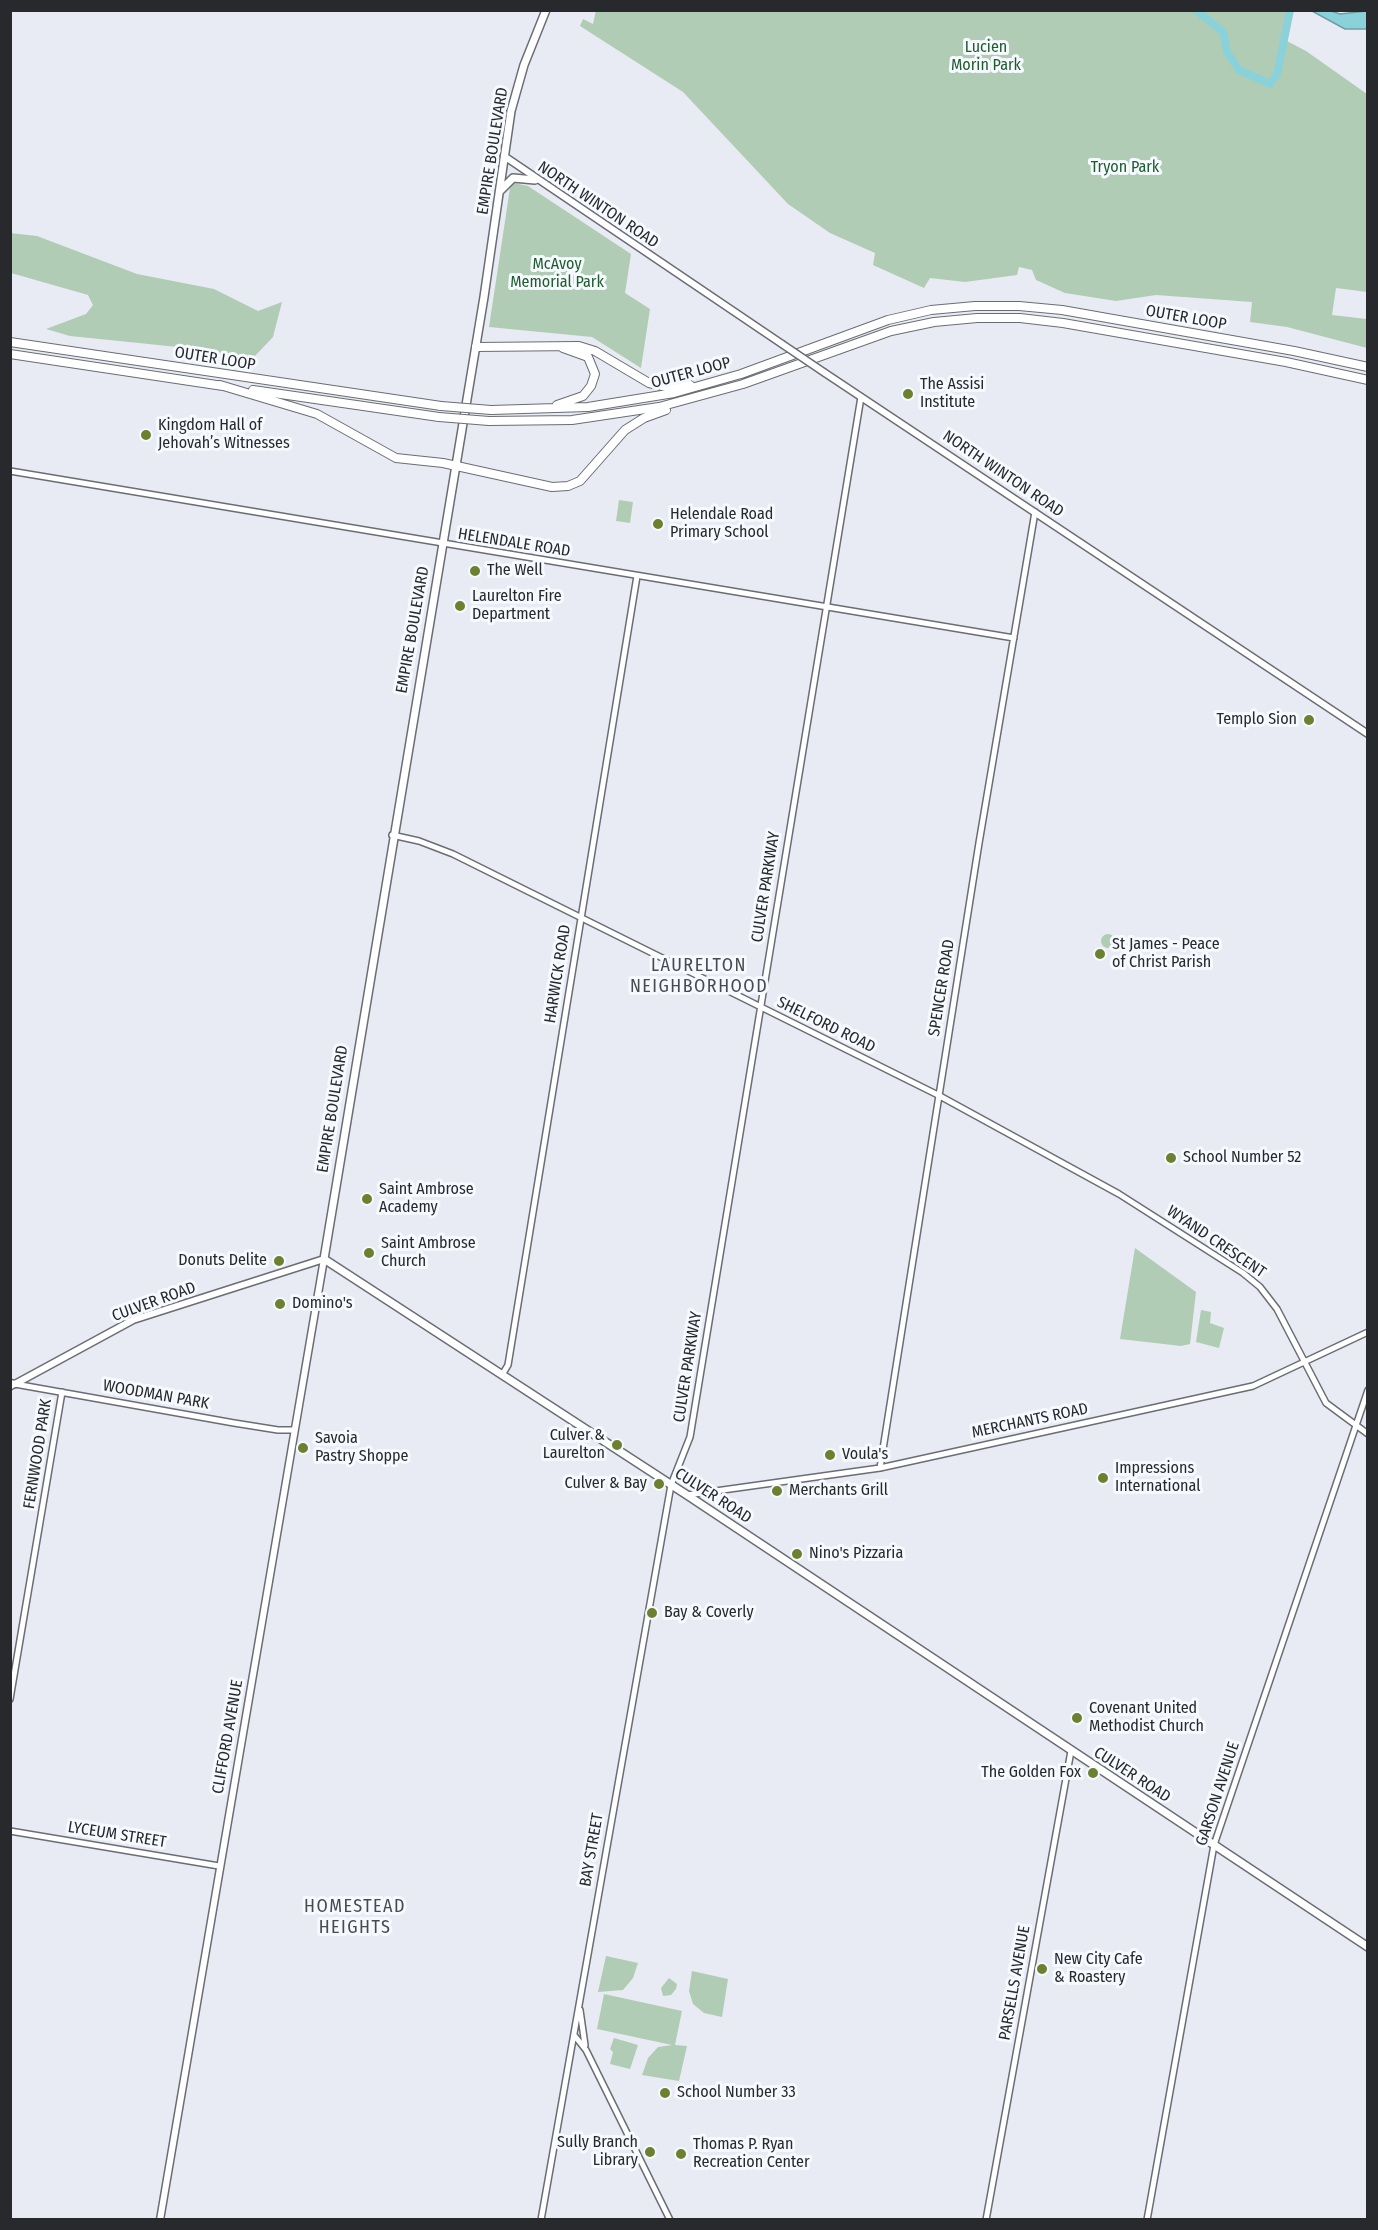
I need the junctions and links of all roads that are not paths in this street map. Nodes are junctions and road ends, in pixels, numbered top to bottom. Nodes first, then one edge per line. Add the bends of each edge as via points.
1 (546, 10) edge
2 (504, 156) junction
3 (536, 180) junction
4 (499, 195) junction
5 (10, 342) edge
6 (540, 346) junction
7 (476, 347) junction
8 (10, 354) edge
9 (1368, 367) edge
10 (733, 377) junction
11 (1368, 380) edge
12 (220, 385) junction
13 (727, 389) junction
14 (861, 397) junction
15 (491, 410) junction
16 (456, 465) junction
17 (10, 471) edge
18 (1035, 512) junction
19 (442, 544) junction
20 (637, 576) junction
21 (827, 607) junction
22 (1014, 638) junction
23 (1368, 734) edge
24 (393, 835) junction
25 (581, 917) junction
26 (760, 1007) junction
27 (938, 1095) junction
28 (1113, 1190) joint
29 (324, 1259) junction
30 (1368, 1332) edge
31 (1304, 1363) junction
32 (502, 1376) junction
33 (12, 1385) edge
34 (1368, 1390) edge
35 (62, 1392) junction
36 (1356, 1426) junction
37 (294, 1430) junction
38 (1368, 1434) edge
39 (880, 1468) junction
40 (670, 1485) junction
41 (687, 1495) junction
42 (10, 1699) edge
43 (1071, 1751) junction
44 (10, 1831) edge
45 (1214, 1845) junction
46 (219, 1866) junction
47 (1368, 1947) edge
48 (580, 1999) junction
49 (574, 2035) junction
50 (586, 2050) junction
51 (160, 2220) edge
52 (541, 2220) edge
53 (670, 2220) edge
54 (986, 2220) edge
55 (1147, 2220) edge

1 - 2 main road, EMPIRE BOULEVARD via 517,86
2 - 3 main road, NORTH WINTON ROAD
2 - 4 main road, EMPIRE BOULEVARD
3 - 4 main road via 513,178
3 - 14 main road, NORTH WINTON ROAD, bridge
4 - 7 main road, EMPIRE BOULEVARD
5 - 15 highway, OUTER LOOP, bridge via 441,406
6 - 7 highway
6 - 10 highway via 586,348 659,386
6 - 15 highway via 572,350 588,357 595,372 590,388 580,398 565,403
7 - 16 main road, EMPIRE BOULEVARD
8 - 12 highway, OUTER LOOP
9 - 10 highway, OUTER LOOP via 1062,310 992,305 940,309 888,320
10 - 15 highway, OUTER LOOP via 665,395 605,405
11 - 13 highway, OUTER LOOP via 1063,323 994,317 942,321 891,331
12 - 13 highway, OUTER LOOP, bridge via 489,421 555,421 616,415
12 - 16 highway via 317,414 393,457
13 - 16 highway via 636,423 620,435 589,474 572,485 545,486
14 - 18 main road, NORTH WINTON ROAD
14 - 21 street, CULVER PARKWAY
16 - 19 main road, EMPIRE BOULEVARD
17 - 19 street, HELENDALE ROAD
18 - 22 street, SPENCER ROAD
18 - 23 main road, NORTH WINTON ROAD
19 - 20 street, HELENDALE ROAD
19 - 24 main road, EMPIRE BOULEVARD
20 - 21 street, HELENDALE ROAD
20 - 25 street, HARWICK ROAD
21 - 22 street, HELENDALE ROAD
21 - 26 street, CULVER PARKWAY
22 - 27 street, SPENCER ROAD
24 - 25 street, SHELFORD ROAD via 441,848
24 - 29 main road, EMPIRE BOULEVARD
25 - 26 street, SHELFORD ROAD
25 - 32 street, HARWICK ROAD via 508,1365
26 - 27 street, SHELFORD ROAD
26 - 40 street, CULVER PARKWAY via 690,1437
27 - 28 street, SHELFORD ROAD
27 - 39 street, SPENCER ROAD
28 - 31 street, WYAND CRESCENT via 1260,1287 1277,1309
29 - 32 main road, CULVER ROAD
29 - 33 main road, CULVER ROAD via 127,1323
29 - 37 main road, CLIFFORD AVENUE
30 - 31 street, MERCHANTS ROAD
31 - 36 street, WYAND CRESCENT via 1328,1407
31 - 39 street, MERCHANTS ROAD via 1253,1386
32 - 40 main road, CULVER ROAD
33 - 35 street, WOODMAN PARK
34 - 36 street, GARSON AVENUE
35 - 37 street, WOODMAN PARK
35 - 42 street, FERNWOOD PARK
36 - 38 street, WYAND CRESCENT
36 - 45 street, GARSON AVENUE
37 - 46 main road, CLIFFORD AVENUE
39 - 41 street, MERCHANTS ROAD
40 - 41 main road, CULVER ROAD
40 - 48 street, BAY STREET
41 - 43 main road, CULVER ROAD
43 - 45 main road, CULVER ROAD
43 - 54 street, PARSELLS AVENUE
44 - 46 street, LYCEUM STREET
45 - 47 main road, CULVER ROAD
45 - 55 street, GARSON AVENUE
46 - 51 main road, CLIFFORD AVENUE
48 - 49 street, BAY STREET
48 - 50 street
49 - 50 street
49 - 52 street, BAY STREET
50 - 53 street

